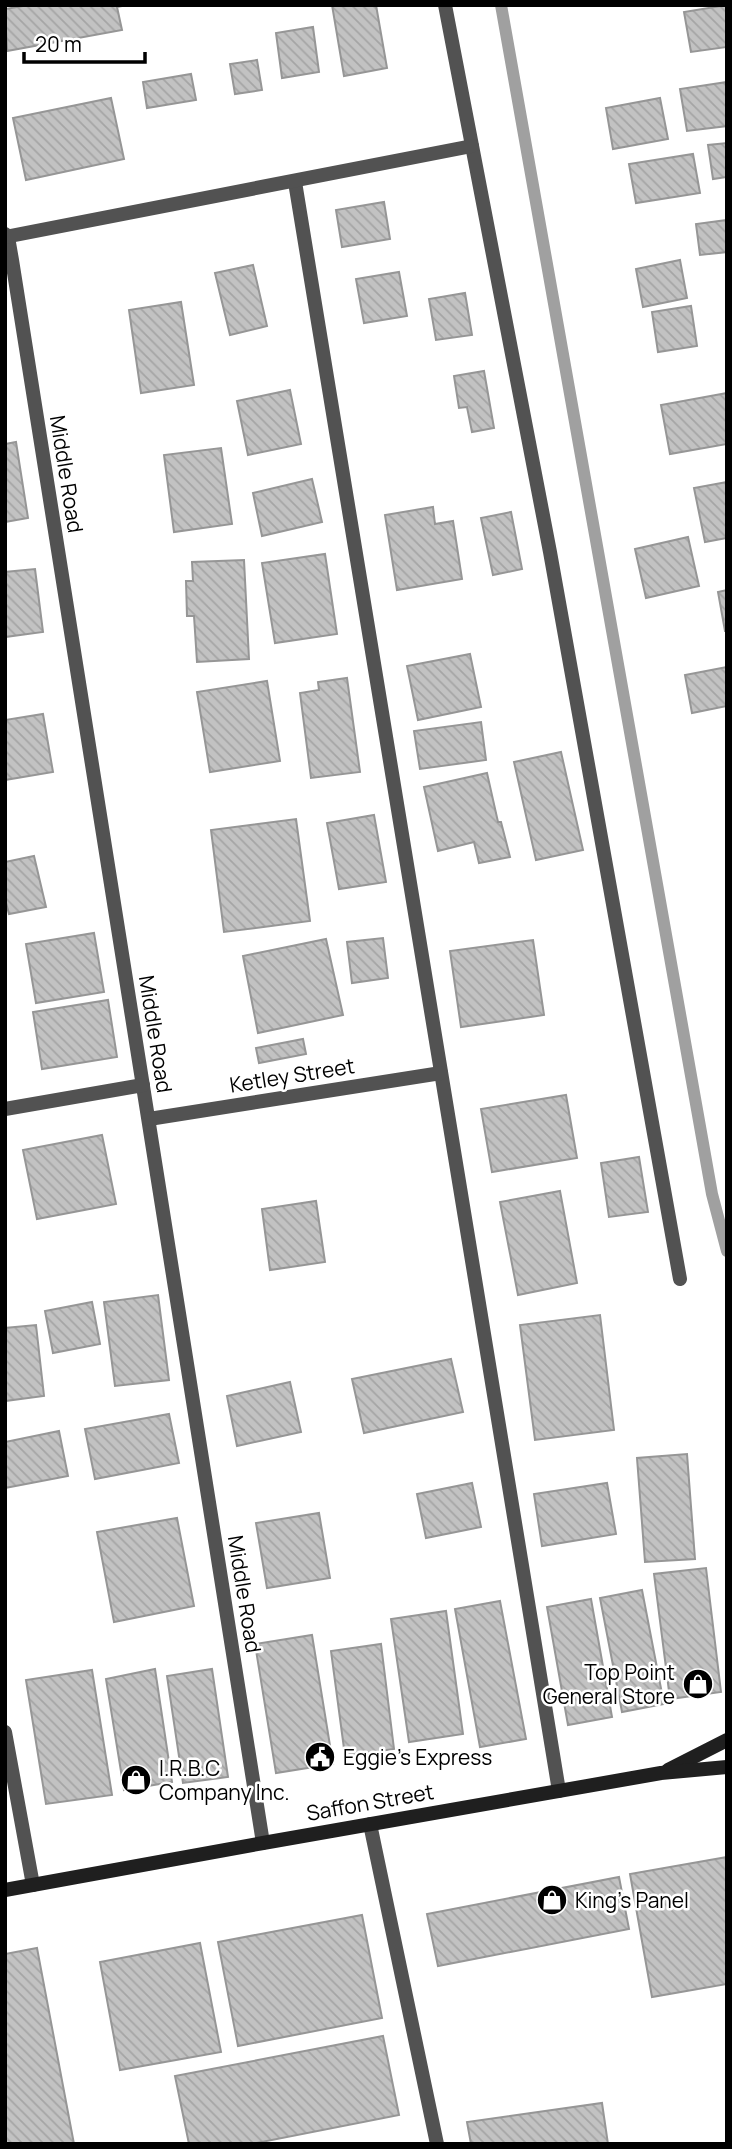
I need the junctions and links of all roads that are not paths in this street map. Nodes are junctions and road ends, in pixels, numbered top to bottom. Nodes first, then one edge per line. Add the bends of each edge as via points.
1 (444, 5) edge
2 (472, 146) junction
3 (295, 181) junction
4 (6, 236) edge
5 (441, 1073) junction
6 (143, 1085) junction
7 (5, 1109) edge
8 (149, 1119) junction
9 (680, 1279) dead end
10 (5, 1732) edge
11 (727, 1740) edge
12 (727, 1767) edge
13 (661, 1773) junction
14 (559, 1791) junction
15 (370, 1824) junction
16 (263, 1843) junction
17 (33, 1885) junction
18 (5, 1890) edge
19 (437, 2144) edge

1 - 2 street
2 - 3 street
2 - 9 street via 594,790
3 - 4 street
3 - 5 street
4 - 6 street, Middle Road
5 - 8 street, Ketley Street
5 - 14 street
6 - 7 street
6 - 8 street, Middle Road
8 - 16 street, Middle Road
10 - 17 street
11 - 13 main road, Saffon Street
12 - 13 main road, Saffon Street
13 - 14 main road, Saffon Street
14 - 15 main road, Saffon Street
15 - 16 main road, Saffon Street
15 - 19 street
16 - 17 main road, Saffon Street
17 - 18 main road, Saffon Street

